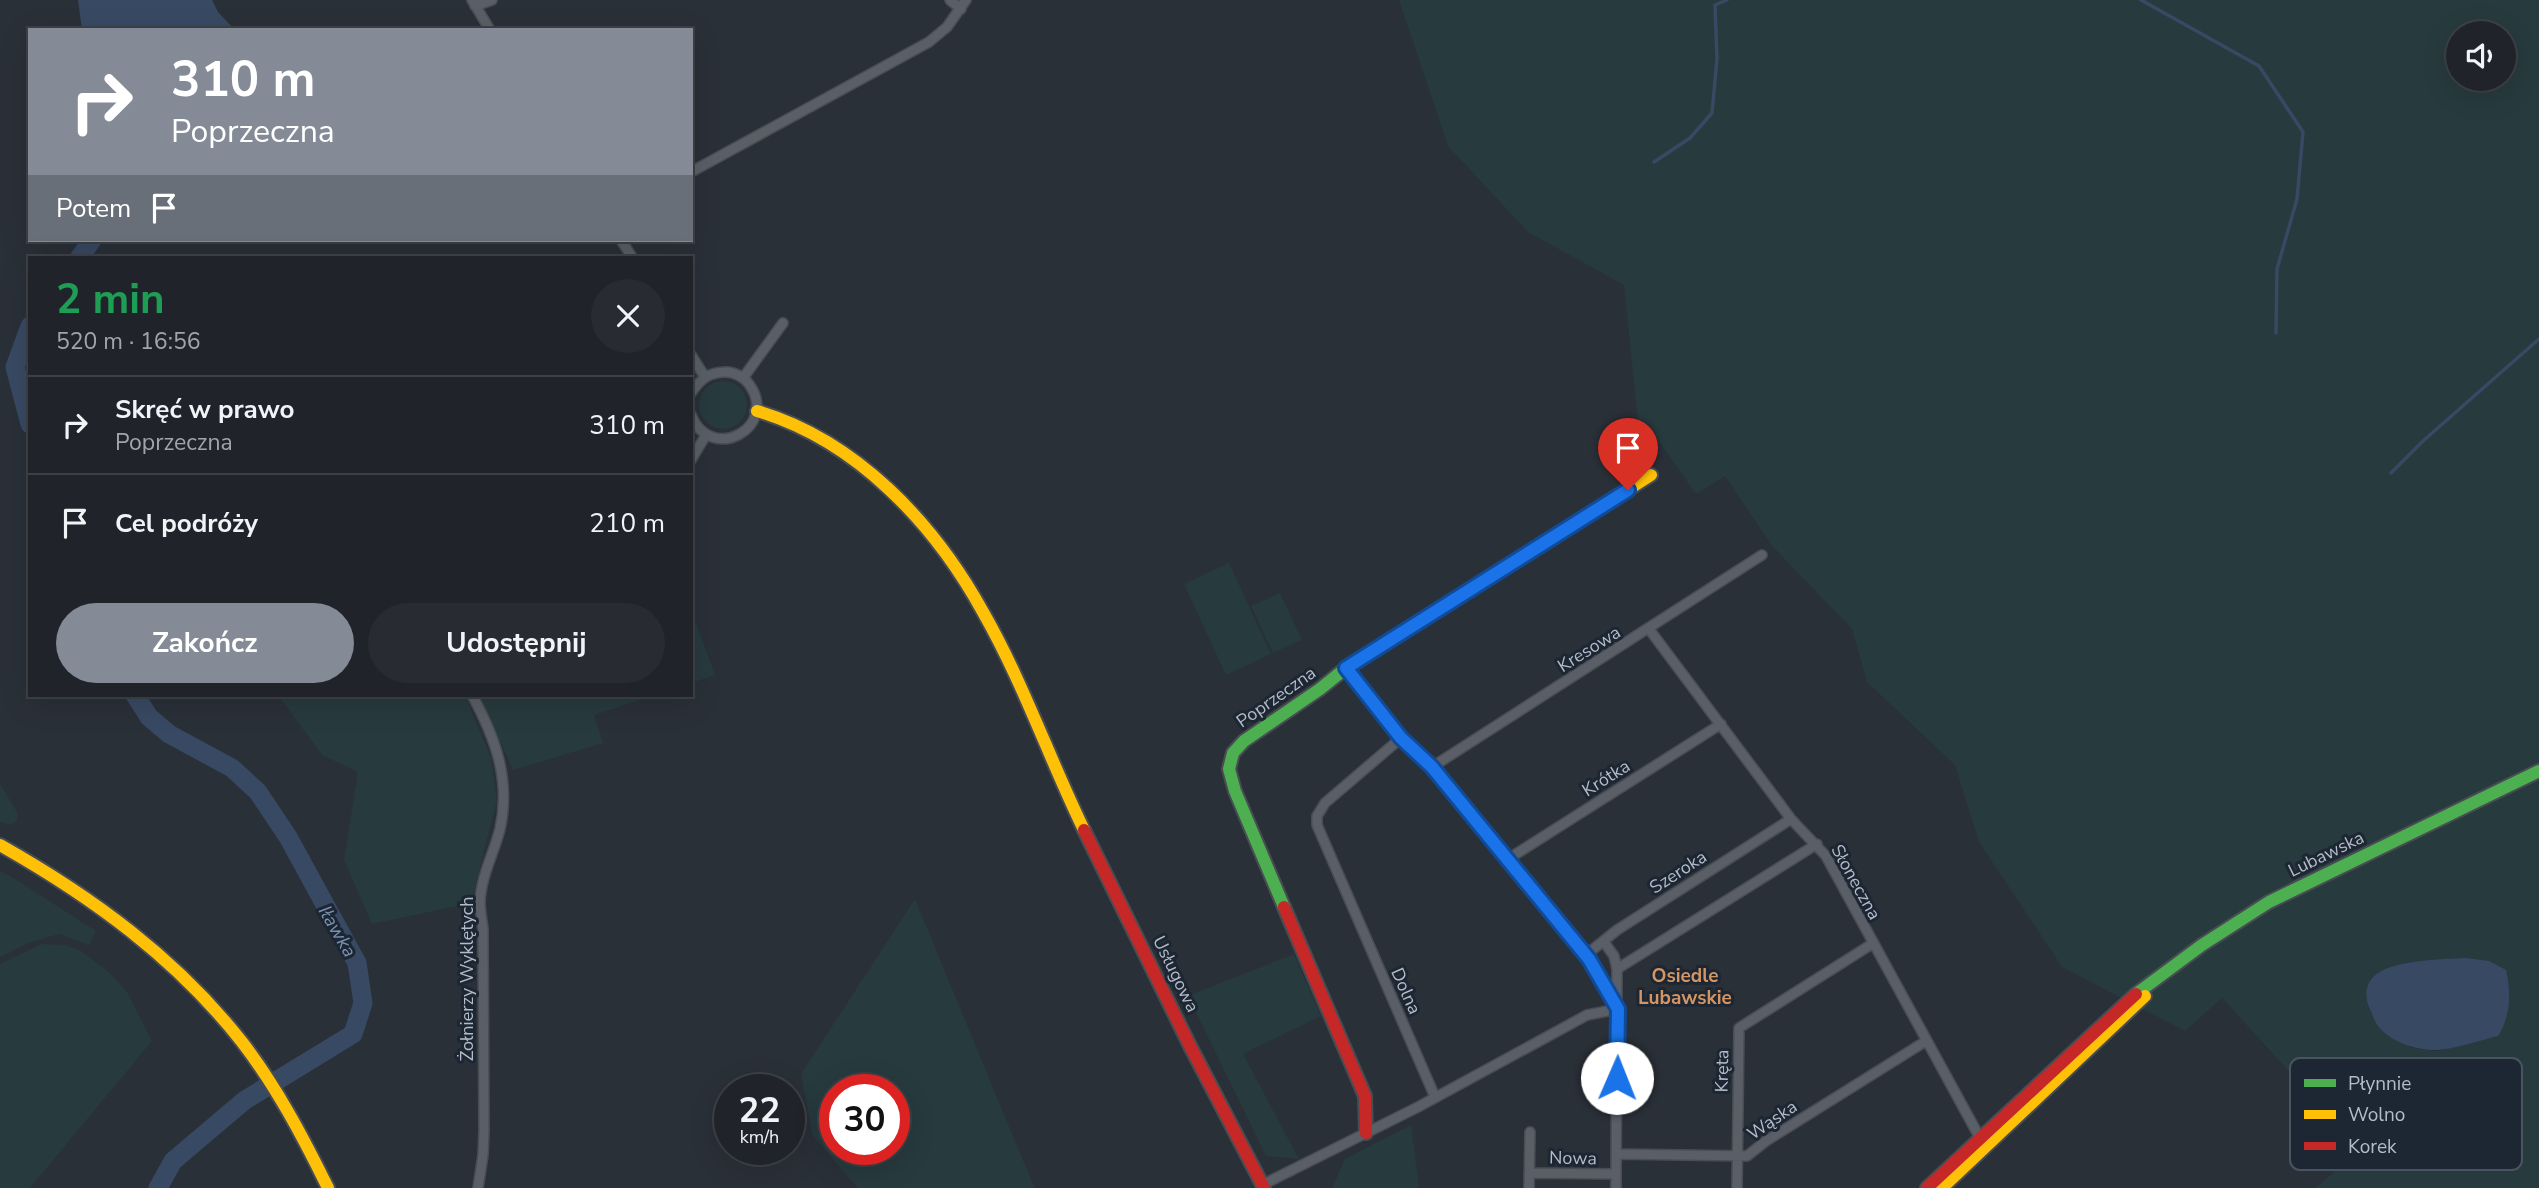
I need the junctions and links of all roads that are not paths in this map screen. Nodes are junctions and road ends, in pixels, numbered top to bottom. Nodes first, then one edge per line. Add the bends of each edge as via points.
1 (492, 0) edge
2 (950, 0) edge
3 (474, 3) edge
4 (964, 4) edge
5 (489, 28) edge
6 (693, 171) edge
7 (783, 323) dead end
8 (693, 358) edge
9 (705, 377) junction
10 (743, 378) junction
11 (693, 390) edge
12 (757, 411) junction
13 (693, 420) edge
14 (706, 435) junction
15 (693, 457) edge
16 (1651, 475) dead end
17 (1762, 555) dead end
18 (1649, 629) junction
19 (1346, 668) junction
20 (473, 697) edge
21 (1721, 724) junction
22 (1401, 738) junction
23 (1432, 767) junction
24 (2539, 771) edge
25 (1791, 818) junction
26 (1817, 844) junction
27 (0, 845) edge
28 (1508, 859) junction
29 (1604, 942) junction
30 (1872, 944) junction
31 (1586, 956) junction
32 (1617, 970) junction
33 (2163, 975) junction
34 (1618, 1009) junction
35 (1926, 1041) junction
36 (1435, 1097) junction
37 (1530, 1132) dead end
38 (1366, 1133) junction
39 (1980, 1138) junction
40 (1616, 1154) junction
41 (1977, 1155) junction
42 (1737, 1157) junction
43 (1530, 1173) junction
44 (1616, 1174) junction
45 (1263, 1187) edge
46 (328, 1188) edge
47 (478, 1188) edge
48 (1529, 1188) edge
49 (1616, 1188) edge
50 (1737, 1188) edge
51 (1927, 1188) edge
52 (1942, 1188) edge

1 - 3 street
2 - 4 street
3 - 5 street
4 - 6 street via 929,42
7 - 10 street
8 - 9 street
9 - 10 street via 731,372
9 - 11 street
10 - 12 street via 755,393
12 - 14 street via 739,435 724,440
12 - 45 street, Usługowa via 808,430 885,486 958,571 992,628 1059,778
13 - 14 street
14 - 15 street
16 - 19 street, Poprzeczna
17 - 18 street, Kresowa
18 - 21 street, Słoneczna
18 - 23 street, Kresowa
19 - 22 street
19 - 38 street, Poprzeczna via 1244,741 1234,751 1228,770 1365,1096
20 - 47 street, Żołnierzy Wyklętych via 505,787 500,829 480,902 484,1131
21 - 25 street, Słoneczna
21 - 28 street, Krótka
22 - 23 street
22 - 36 street, Dolna via 1325,803 1317,825
23 - 28 street
24 - 33 street, Lubawska via 2269,902
25 - 26 street, Słoneczna
25 - 29 street, Szeroka
26 - 30 street, Słoneczna
26 - 32 street
27 - 46 street via 116,917 189,982 268,1079
28 - 31 street
29 - 31 street, Szeroka
29 - 32 street
30 - 35 street, Słoneczna
30 - 42 street, Kręta via 1738,1028
31 - 34 street
32 - 34 street
33 - 39 street, Lubawska via 2135,994
33 - 41 street, Lubawska
34 - 36 street via 1587,1015
34 - 40 street
35 - 39 street, Słoneczna
35 - 42 street, Wąska via 1747,1156
36 - 38 street, Usługowa
37 - 43 street, Nowa
38 - 45 street, Usługowa
39 - 41 street
39 - 51 street, Lubawska
40 - 42 street, Wąska
40 - 44 street
41 - 52 street, Lubawska
42 - 50 street, Kręta
43 - 44 street, Nowa
43 - 48 street, Nowa
44 - 49 street

